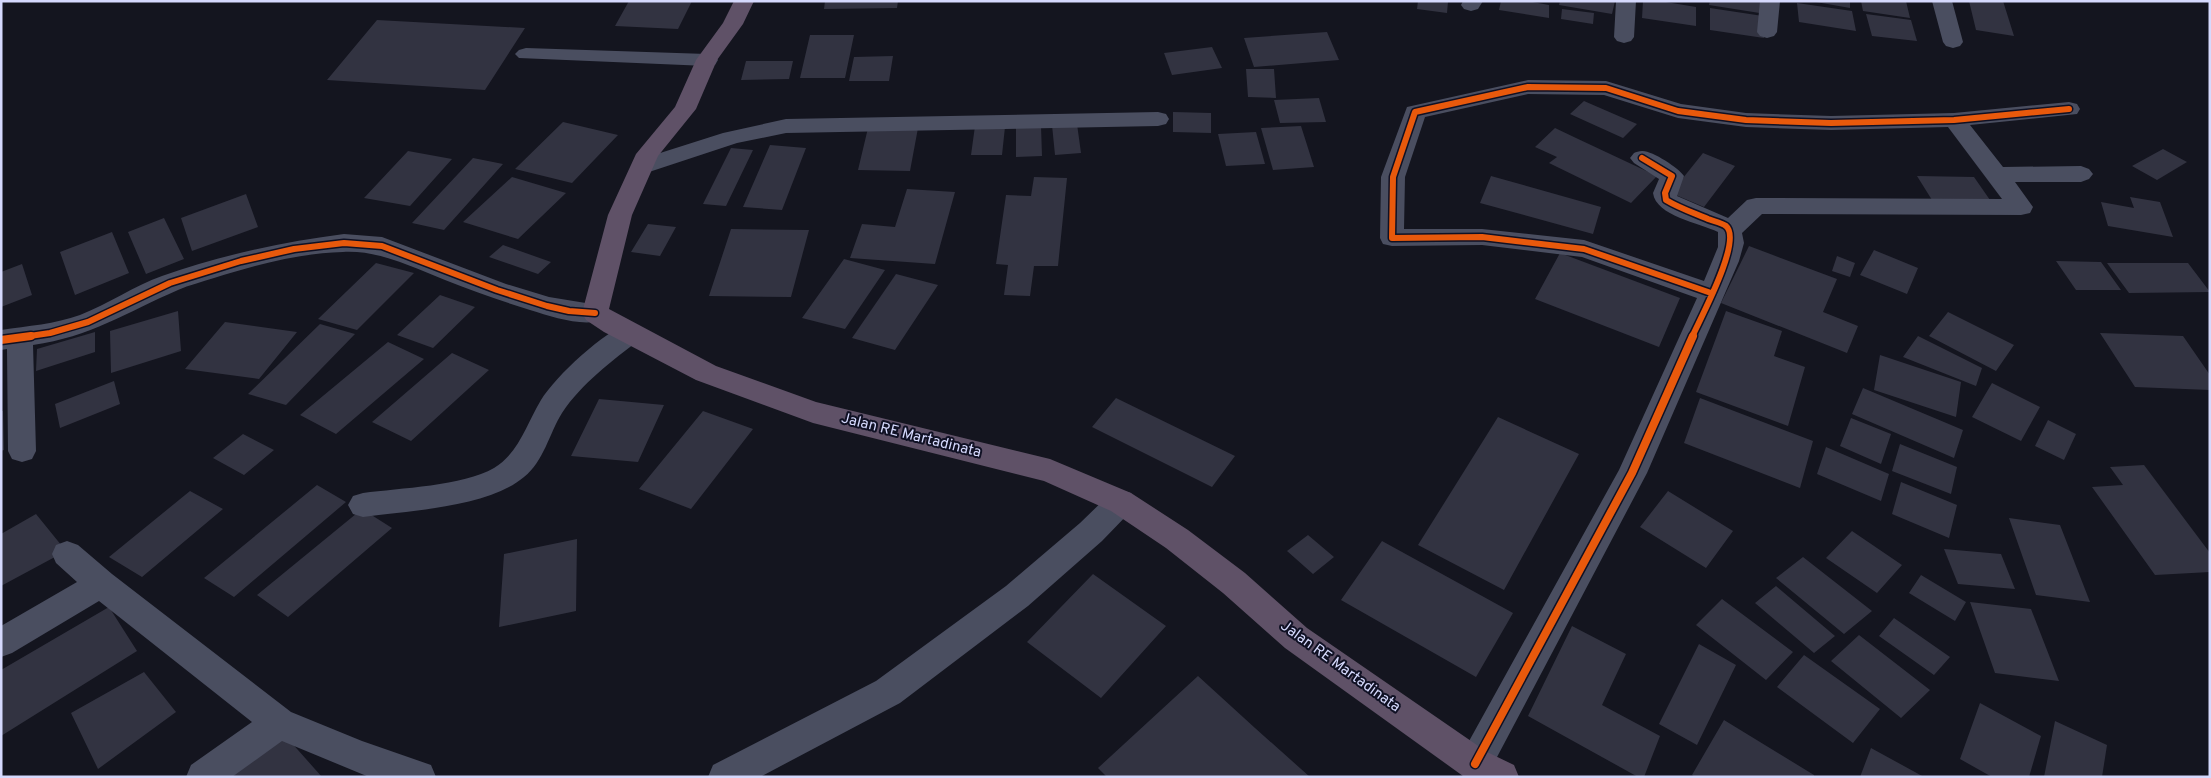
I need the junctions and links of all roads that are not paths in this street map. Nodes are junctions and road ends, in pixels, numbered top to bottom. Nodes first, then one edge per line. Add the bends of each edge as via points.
1 (744, 1) edge
2 (1626, 1) edge
3 (1770, 1) edge
4 (1942, 1) edge
5 (1767, 32) dead end
6 (1624, 37) dead end
7 (1953, 42) dead end
8 (526, 54) dead end
9 (707, 60) junction
10 (2069, 109) dead end
11 (1158, 119) dead end
12 (1954, 120) junction
13 (1642, 158) dead end
14 (646, 160) junction
15 (2081, 174) dead end
16 (1997, 175) junction
17 (1730, 230) junction
18 (1711, 293) junction
19 (595, 313) junction
20 (630, 333) junction
21 (10, 340) edge
22 (22, 451) dead end
23 (1121, 502) junction
24 (363, 505) dead end
25 (67, 554) dead end
26 (100, 584) junction
27 (1, 643) edge
28 (279, 723) junction
29 (1475, 764) junction
30 (203, 777) edge
31 (418, 777) edge
32 (725, 777) edge
33 (1502, 777) edge

1 - 9 highway via 733,24
2 - 6 street
3 - 5 street
4 - 7 street
8 - 9 street
9 - 14 highway via 685,109
10 - 12 street
11 - 14 street via 786,126 751,131
12 - 16 street
12 - 18 street via 1882,124 1746,120 1678,111 1606,88 1528,87 1416,112 1393,177 1392,238 1482,237 1584,250
13 - 17 street via 1672,176 1665,193 1666,200
14 - 19 highway via 620,215
15 - 16 street
16 - 17 street via 2020,207 1756,206
17 - 18 street via 1732,240 1726,261
18 - 29 street via 1632,473
19 - 20 highway, Jalan RE Martadinata
19 - 21 street via 569,312 547,306 382,246 344,243 241,261 170,283 88,322
20 - 23 highway, Jalan RE Martadinata via 706,373 813,412 1050,470
20 - 24 street via 592,362 559,396 531,449 506,475 489,484 462,490
21 - 22 street
23 - 29 highway, Jalan RE Martadinata via 1177,539 1296,638
23 - 32 street via 1017,596 888,692
25 - 26 street
26 - 27 street
26 - 28 street
28 - 30 street
28 - 31 street
29 - 33 highway, Jalan RE Martadinata

